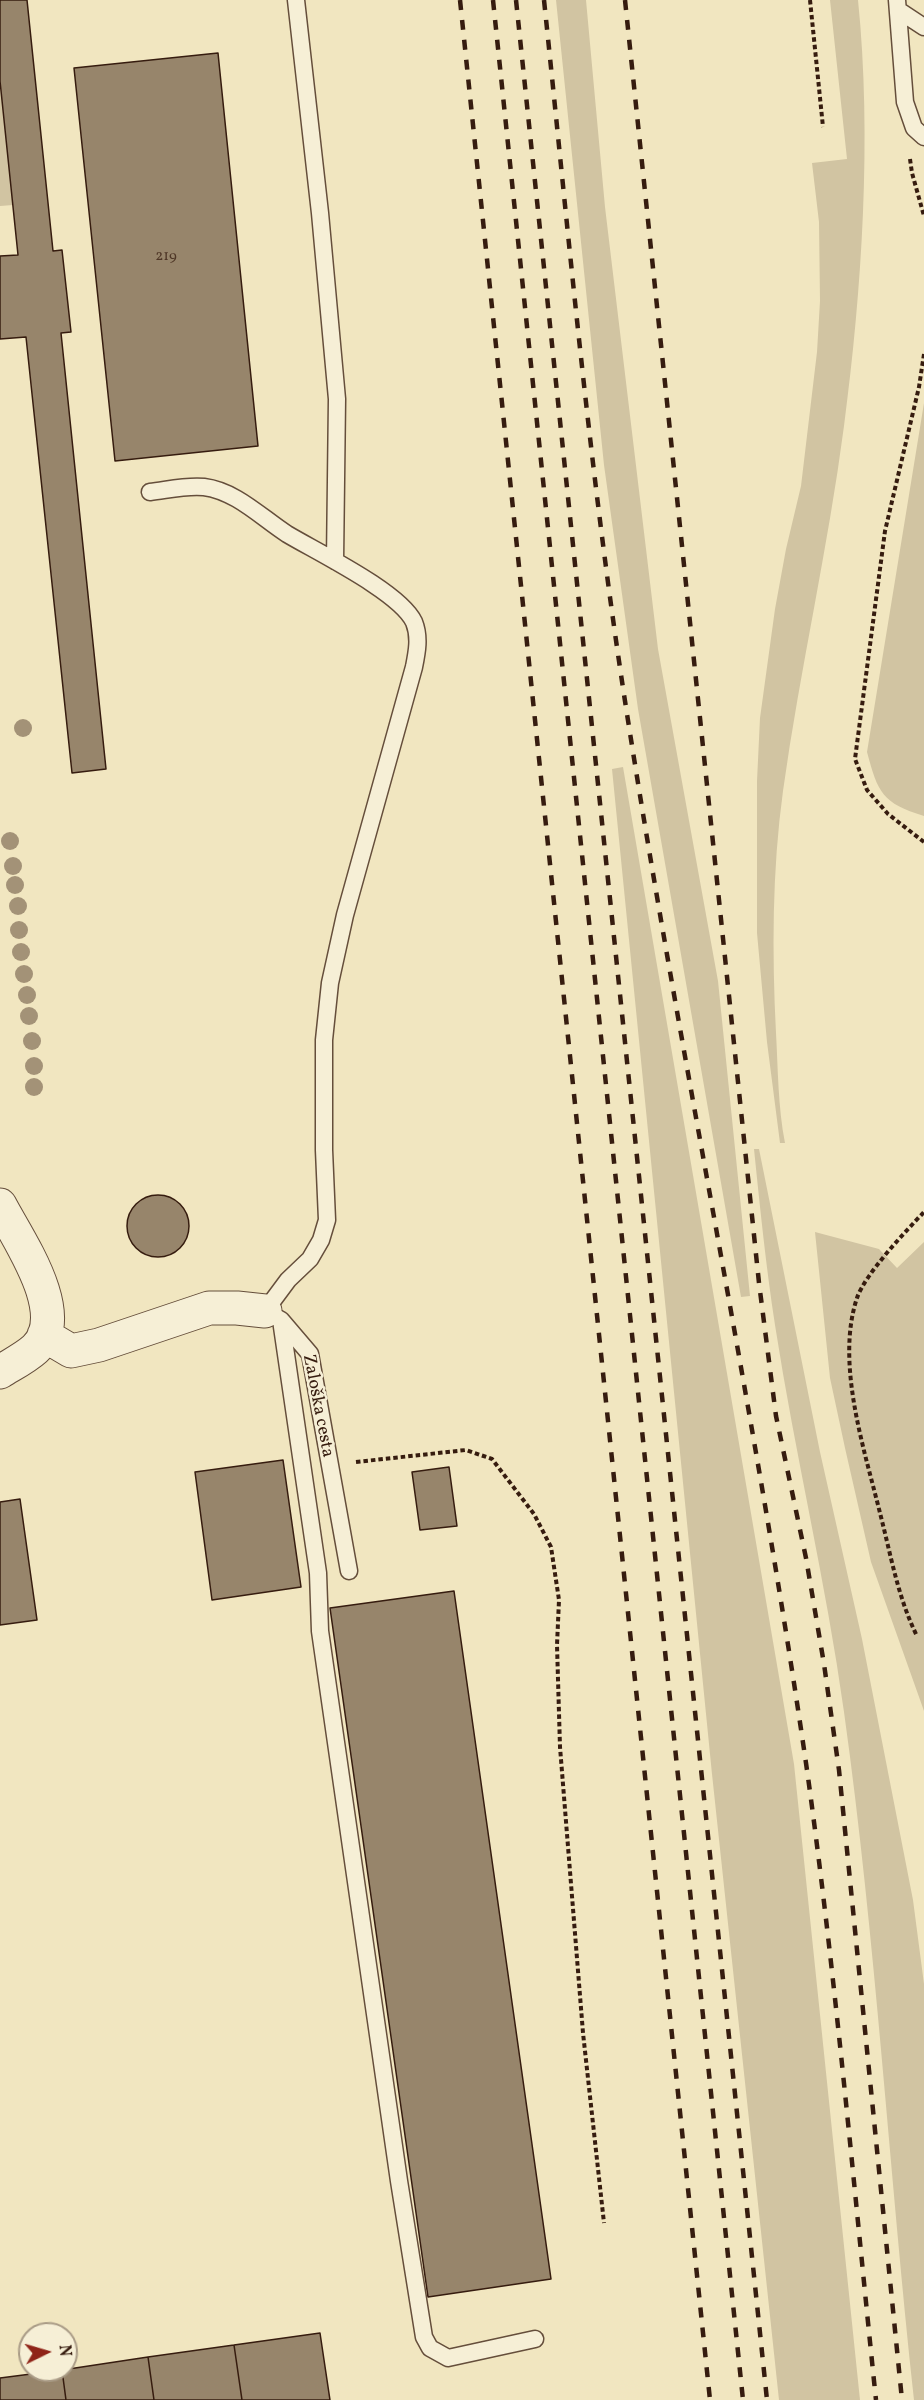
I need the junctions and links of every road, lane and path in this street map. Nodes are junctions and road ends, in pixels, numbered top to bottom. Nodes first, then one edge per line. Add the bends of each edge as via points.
1 (296, 0) edge
2 (810, 0) edge
3 (898, 5) edge
4 (924, 27) edge
5 (823, 127) dead end
6 (924, 137) edge
7 (924, 354) edge
8 (150, 492) dead end
9 (335, 561) junction
10 (924, 842) edge
11 (0, 1206) edge
12 (924, 1212) edge
13 (273, 1316) junction
14 (44, 1335) junction
15 (0, 1372) edge
16 (328, 1465) junction
17 (349, 1570) dead end
18 (916, 1634) dead end
19 (604, 2223) dead end
20 (536, 2339) dead end

1 - 9 lane via 337,399
2 - 5 path
3 - 4 lane
3 - 6 lane via 905,102 914,128
7 - 10 path via 885,531 855,759 867,790 888,814
8 - 9 lane via 204,487 220,491
9 - 13 lane via 394,601 413,621 419,644 330,983 324,1040 327,1220 321,1240 310,1259 288,1280
11 - 14 street via 44,1291
12 - 18 path via 899,1237 858,1295 851,1318 850,1369 860,1430 892,1563
13 - 14 street via 237,1308 209,1308 71,1351
13 - 16 lane, Zaloška cesta via 310,1354
13 - 20 lane via 318,1573 320,1631 424,2337 430,2348 447,2358
14 - 15 street via 36,1348
16 - 17 lane, Zaloška cesta
16 - 19 path via 466,1450 492,1459 534,1514 551,1547 559,1600 557,1692 561,1759 583,2033

